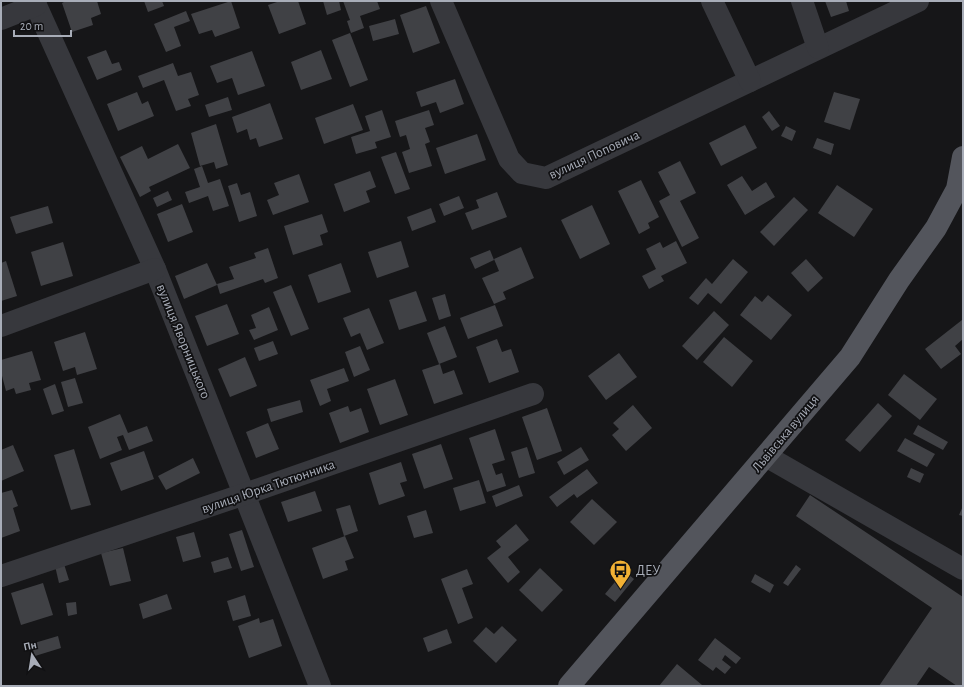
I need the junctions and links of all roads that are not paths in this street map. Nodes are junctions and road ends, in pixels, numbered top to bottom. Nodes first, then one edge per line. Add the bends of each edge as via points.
1 (441, 1) edge
2 (712, 1) edge
3 (802, 1) edge
4 (918, 1) edge
5 (35, 3) edge
6 (1, 19) edge
7 (818, 48) junction
8 (750, 80) junction
9 (963, 157) edge
10 (960, 192) edge
11 (155, 269) junction
12 (1, 326) edge
13 (533, 394) dead end
14 (766, 456) junction
15 (245, 494) junction
16 (963, 569) edge
17 (1, 576) edge
18 (320, 686) edge
19 (569, 686) edge

1 - 8 street, вулиця Поповича via 509,159 522,173 546,178
2 - 8 street
3 - 7 street
4 - 7 street, вулиця Поповича
5 - 6 street
5 - 11 street, вулиця Яворницького
7 - 8 street, вулиця Поповича
9 - 10 main road, Львівська вулиця
10 - 14 main road, Львівська вулиця via 850,357
11 - 12 street
11 - 15 street, вулиця Яворницького
13 - 15 street, вулиця Юрка Тютюнника
14 - 16 street
14 - 19 main road, Львівська вулиця
15 - 17 street, вулиця Юрка Тютюнника
15 - 18 street, вулиця Яворницького

